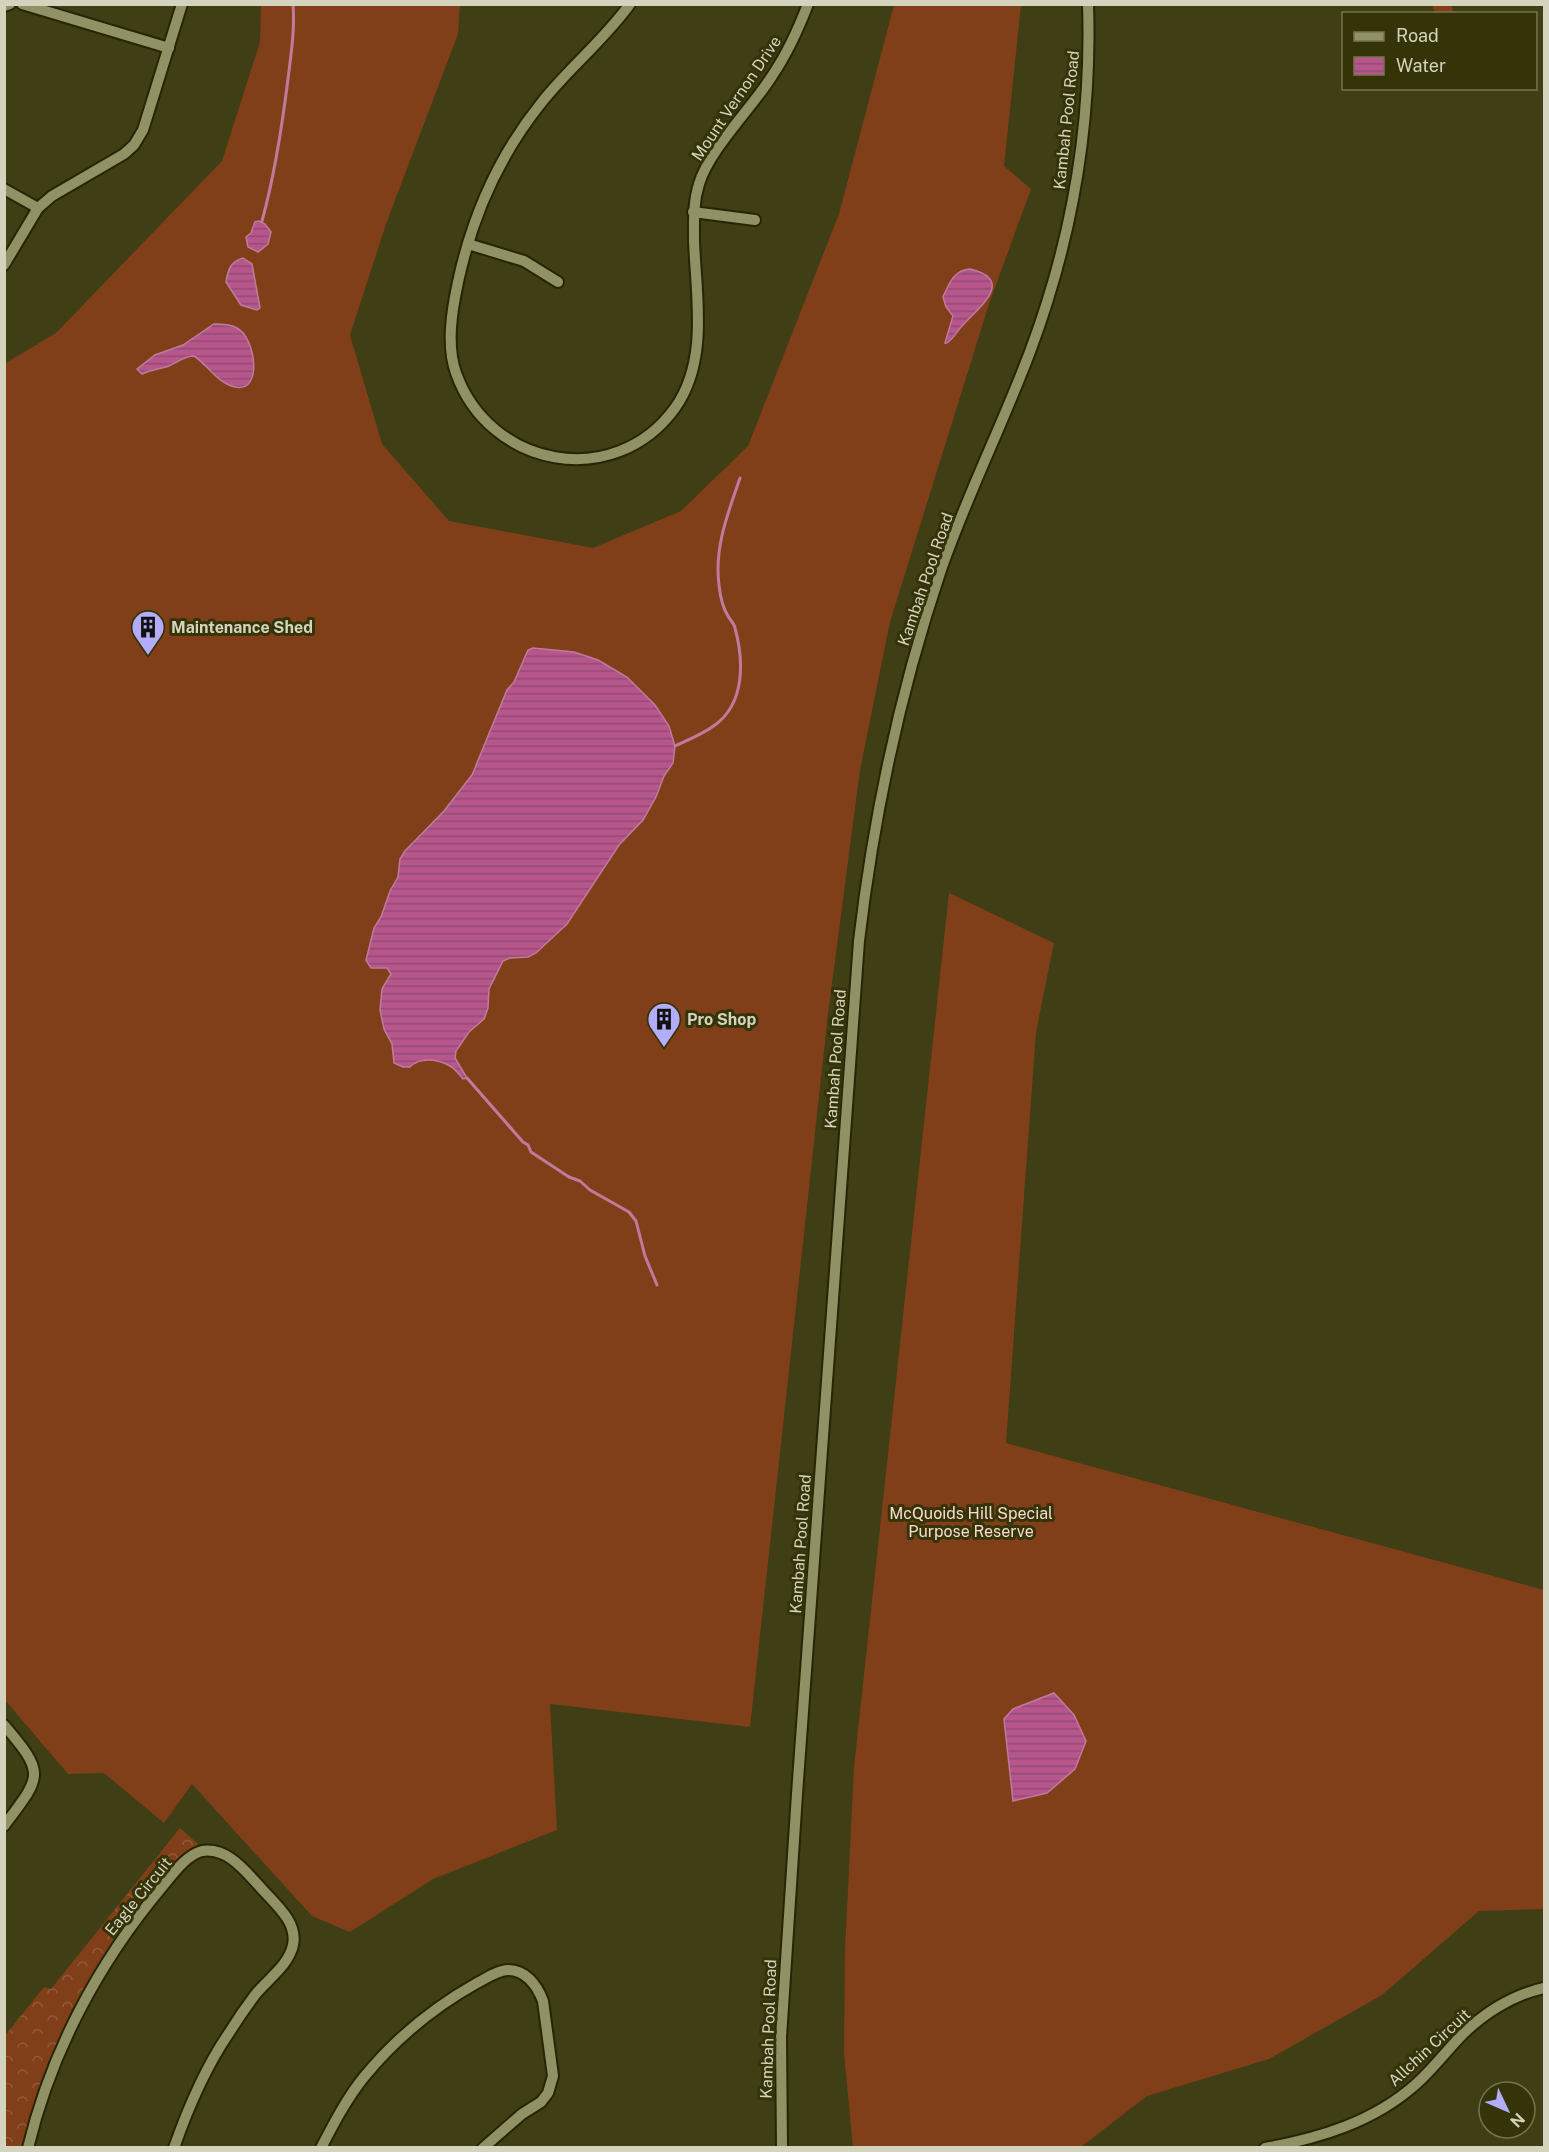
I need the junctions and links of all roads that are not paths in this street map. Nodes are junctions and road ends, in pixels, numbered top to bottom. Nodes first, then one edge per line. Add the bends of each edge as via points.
1 (10, 4) edge
2 (22, 4) edge
3 (182, 4) edge
4 (630, 4) edge
5 (807, 4) edge
6 (1088, 4) edge
7 (4, 6) edge
8 (169, 48) junction
9 (4, 189) edge
10 (38, 208) junction
11 (693, 212) junction
12 (756, 220) dead end
13 (468, 244) junction
14 (4, 265) edge
15 (558, 282) dead end
16 (4, 1725) edge
17 (4, 1826) edge
18 (1545, 1988) edge
19 (28, 2148) edge
20 (174, 2148) edge
21 (321, 2148) edge
22 (483, 2148) edge
23 (782, 2148) edge
24 (1265, 2148) edge

1 - 7 street
2 - 8 street
3 - 8 street
4 - 13 street, Mount Vernon Drive via 541,103 515,140 493,180
5 - 11 street, Mount Vernon Drive via 791,44 772,76 708,164 699,182
6 - 23 street, Kambah Pool Road via 1089,65 1082,141 1058,261 1031,350 955,533 921,634 896,724 872,845 859,941 798,1772 781,2037
8 - 10 street via 146,123 134,145
9 - 10 street
10 - 14 street
11 - 12 street
11 - 13 street, Mount Vernon Drive via 698,332 694,364 684,393 663,422 642,440 624,450 589,458 560,459 513,443 482,418 467,397 451,347 458,283
13 - 15 street via 524,261
16 - 17 street via 29,1756 34,1773 31,1790
18 - 24 street, Allchin Circuit via 1512,1999 1483,2017 1416,2084 1376,2113 1330,2133
19 - 20 street, Eagle Circuit via 48,2081 92,1986 151,1900 188,1858 202,1851 214,1851 236,1862 284,1914 291,1924 294,1942 288,1958 254,1996 216,2053
21 - 22 street via 364,2078 406,2032 456,1995 496,1972 510,1970 529,1978 543,2001 552,2082 541,2102

